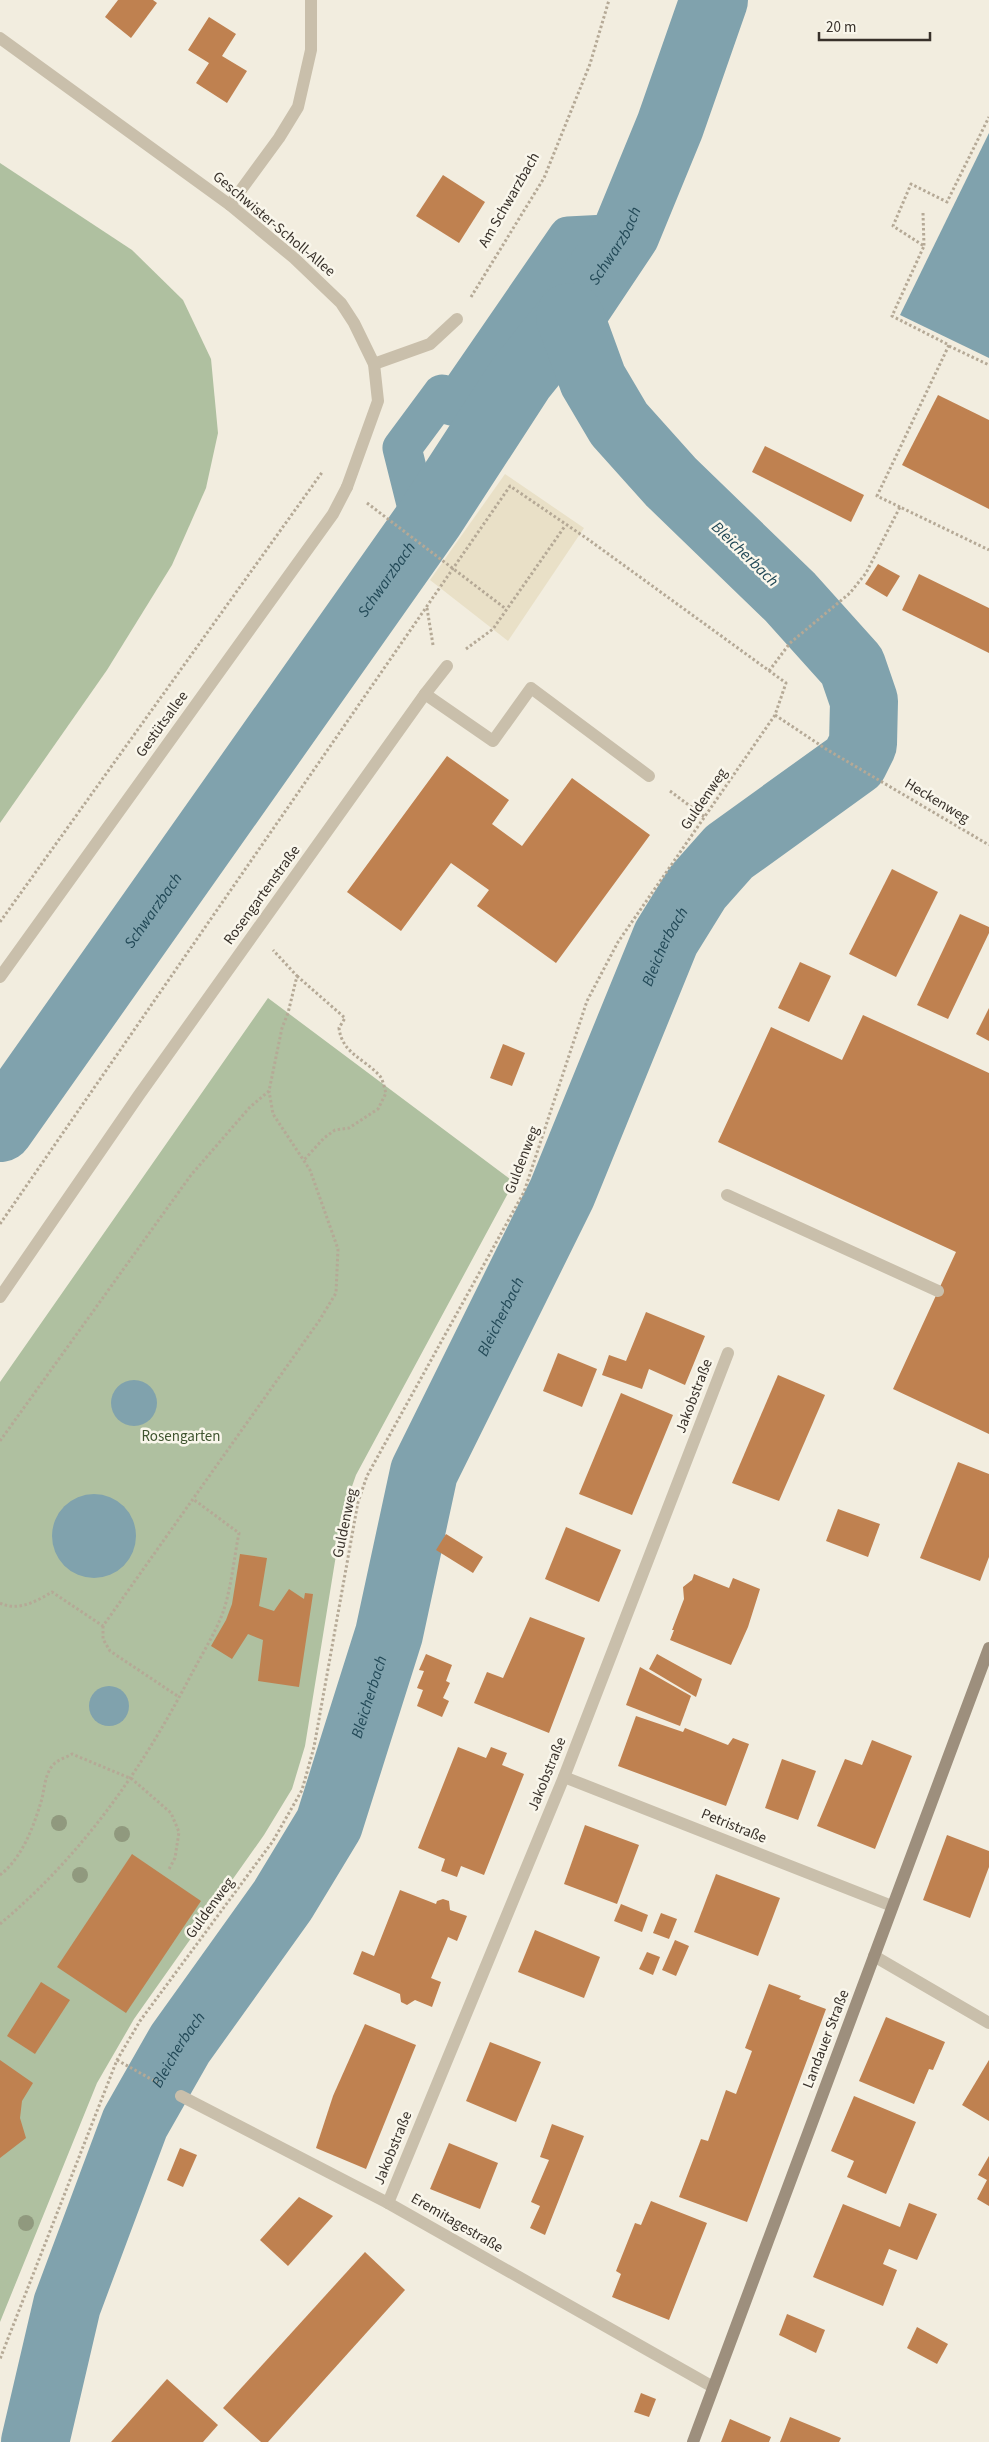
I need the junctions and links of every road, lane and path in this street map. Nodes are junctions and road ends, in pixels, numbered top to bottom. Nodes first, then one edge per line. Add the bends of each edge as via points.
1 (312, 0) edge
2 (609, 0) edge
3 (0, 38) edge
4 (989, 117) edge
5 (230, 205) junction
6 (923, 213) dead end
7 (924, 246) junction
8 (458, 319) joint
9 (949, 346) dead end
10 (374, 364) junction
11 (989, 365) edge
12 (324, 470) dead end
13 (347, 487) joint
14 (900, 507) junction
15 (387, 519) dead end
16 (565, 526) junction
17 (989, 550) edge
18 (453, 570) junction
19 (506, 609) junction
20 (447, 666) joint
21 (769, 671) junction
22 (425, 694) junction
23 (775, 715) junction
24 (649, 776) joint
25 (706, 818) junction
26 (989, 845) edge
27 (0, 922) edge
28 (256, 930) junction
29 (297, 976) junction
30 (0, 977) edge
31 (270, 1091) junction
32 (304, 1160) junction
33 (727, 1196) dead end
34 (0, 1224) edge
35 (938, 1292) dead end
36 (0, 1297) edge
37 (728, 1353) dead end
38 (0, 1441) edge
39 (193, 1499) junction
40 (0, 1603) edge
41 (103, 1626) junction
42 (989, 1648) edge
43 (179, 1697) junction
44 (564, 1777) junction
45 (132, 1779) junction
46 (168, 1871) dead end
47 (0, 1875) edge
48 (892, 1906) junction
49 (0, 1924) edge
50 (874, 1956) junction
51 (989, 2023) edge
52 (117, 2060) junction
53 (181, 2096) joint
54 (388, 2203) junction
55 (0, 2360) edge
56 (713, 2387) junction
57 (693, 2442) edge

1 - 5 street via 311,50 298,107
2 - 8 path, Am Schwarzbach via 590,64 544,178
3 - 5 street, Geschwister-Scholl-Allee
4 - 7 path via 947,202 911,184 893,226
5 - 10 street, Geschwister-Scholl-Allee via 294,258 341,303
6 - 7 path
7 - 14 path via 892,316 949,345 877,496
8 - 10 street via 430,344
9 - 11 path
10 - 13 street, Geschwister-Scholl-Allee via 377,406
12 - 27 path
13 - 30 street, Gestütsallee via 333,514
14 - 17 path
14 - 21 path via 866,573 850,593 790,643
15 - 18 path
16 - 18 path via 510,486
16 - 19 path
16 - 21 path
18 - 19 path
18 - 34 path
19 - 20 path via 493,629
20 - 22 street, Rosengartenstraße
21 - 23 path, Guldenweg via 786,683
22 - 24 street via 493,741 531,688
22 - 28 street, Rosengartenstraße
23 - 25 path, Guldenweg
23 - 26 path, Heckenweg via 826,749
24 - 25 path
25 - 52 path, Guldenweg via 618,942 587,1001 524,1192 367,1476 358,1502 314,1747 302,1790 273,1841 140,2021
28 - 29 path
28 - 36 street, Rosengartenstraße
29 - 31 path via 282,1028
29 - 32 path via 345,1018 339,1028 340,1040 380,1076 386,1093 378,1109 349,1128 335,1130
31 - 32 path via 273,1114
31 - 38 path via 250,1107 191,1175
32 - 39 path via 338,1249 336,1293
33 - 35 street
37 - 44 street, Jakobstraße
39 - 41 path
39 - 43 path via 239,1532 222,1614
40 - 41 path via 6,1606 32,1604 52,1592
41 - 43 path via 103,1639 110,1651
42 - 48 main road, Landauer Straße
43 - 45 path
44 - 48 street, Petristraße
44 - 54 street, Jakobstraße
45 - 46 path via 171,1813 179,1832 175,1858
45 - 47 path via 72,1754 54,1764 46,1778 41,1801 22,1849
45 - 49 path via 94,1829 34,1895
48 - 50 main road, Landauer Straße
50 - 51 street
50 - 56 main road, Landauer Straße
52 - 53 path
52 - 55 path, Guldenweg
53 - 54 street, Eremitagestraße
54 - 56 street, Eremitagestraße
56 - 57 main road, Landauer Straße

